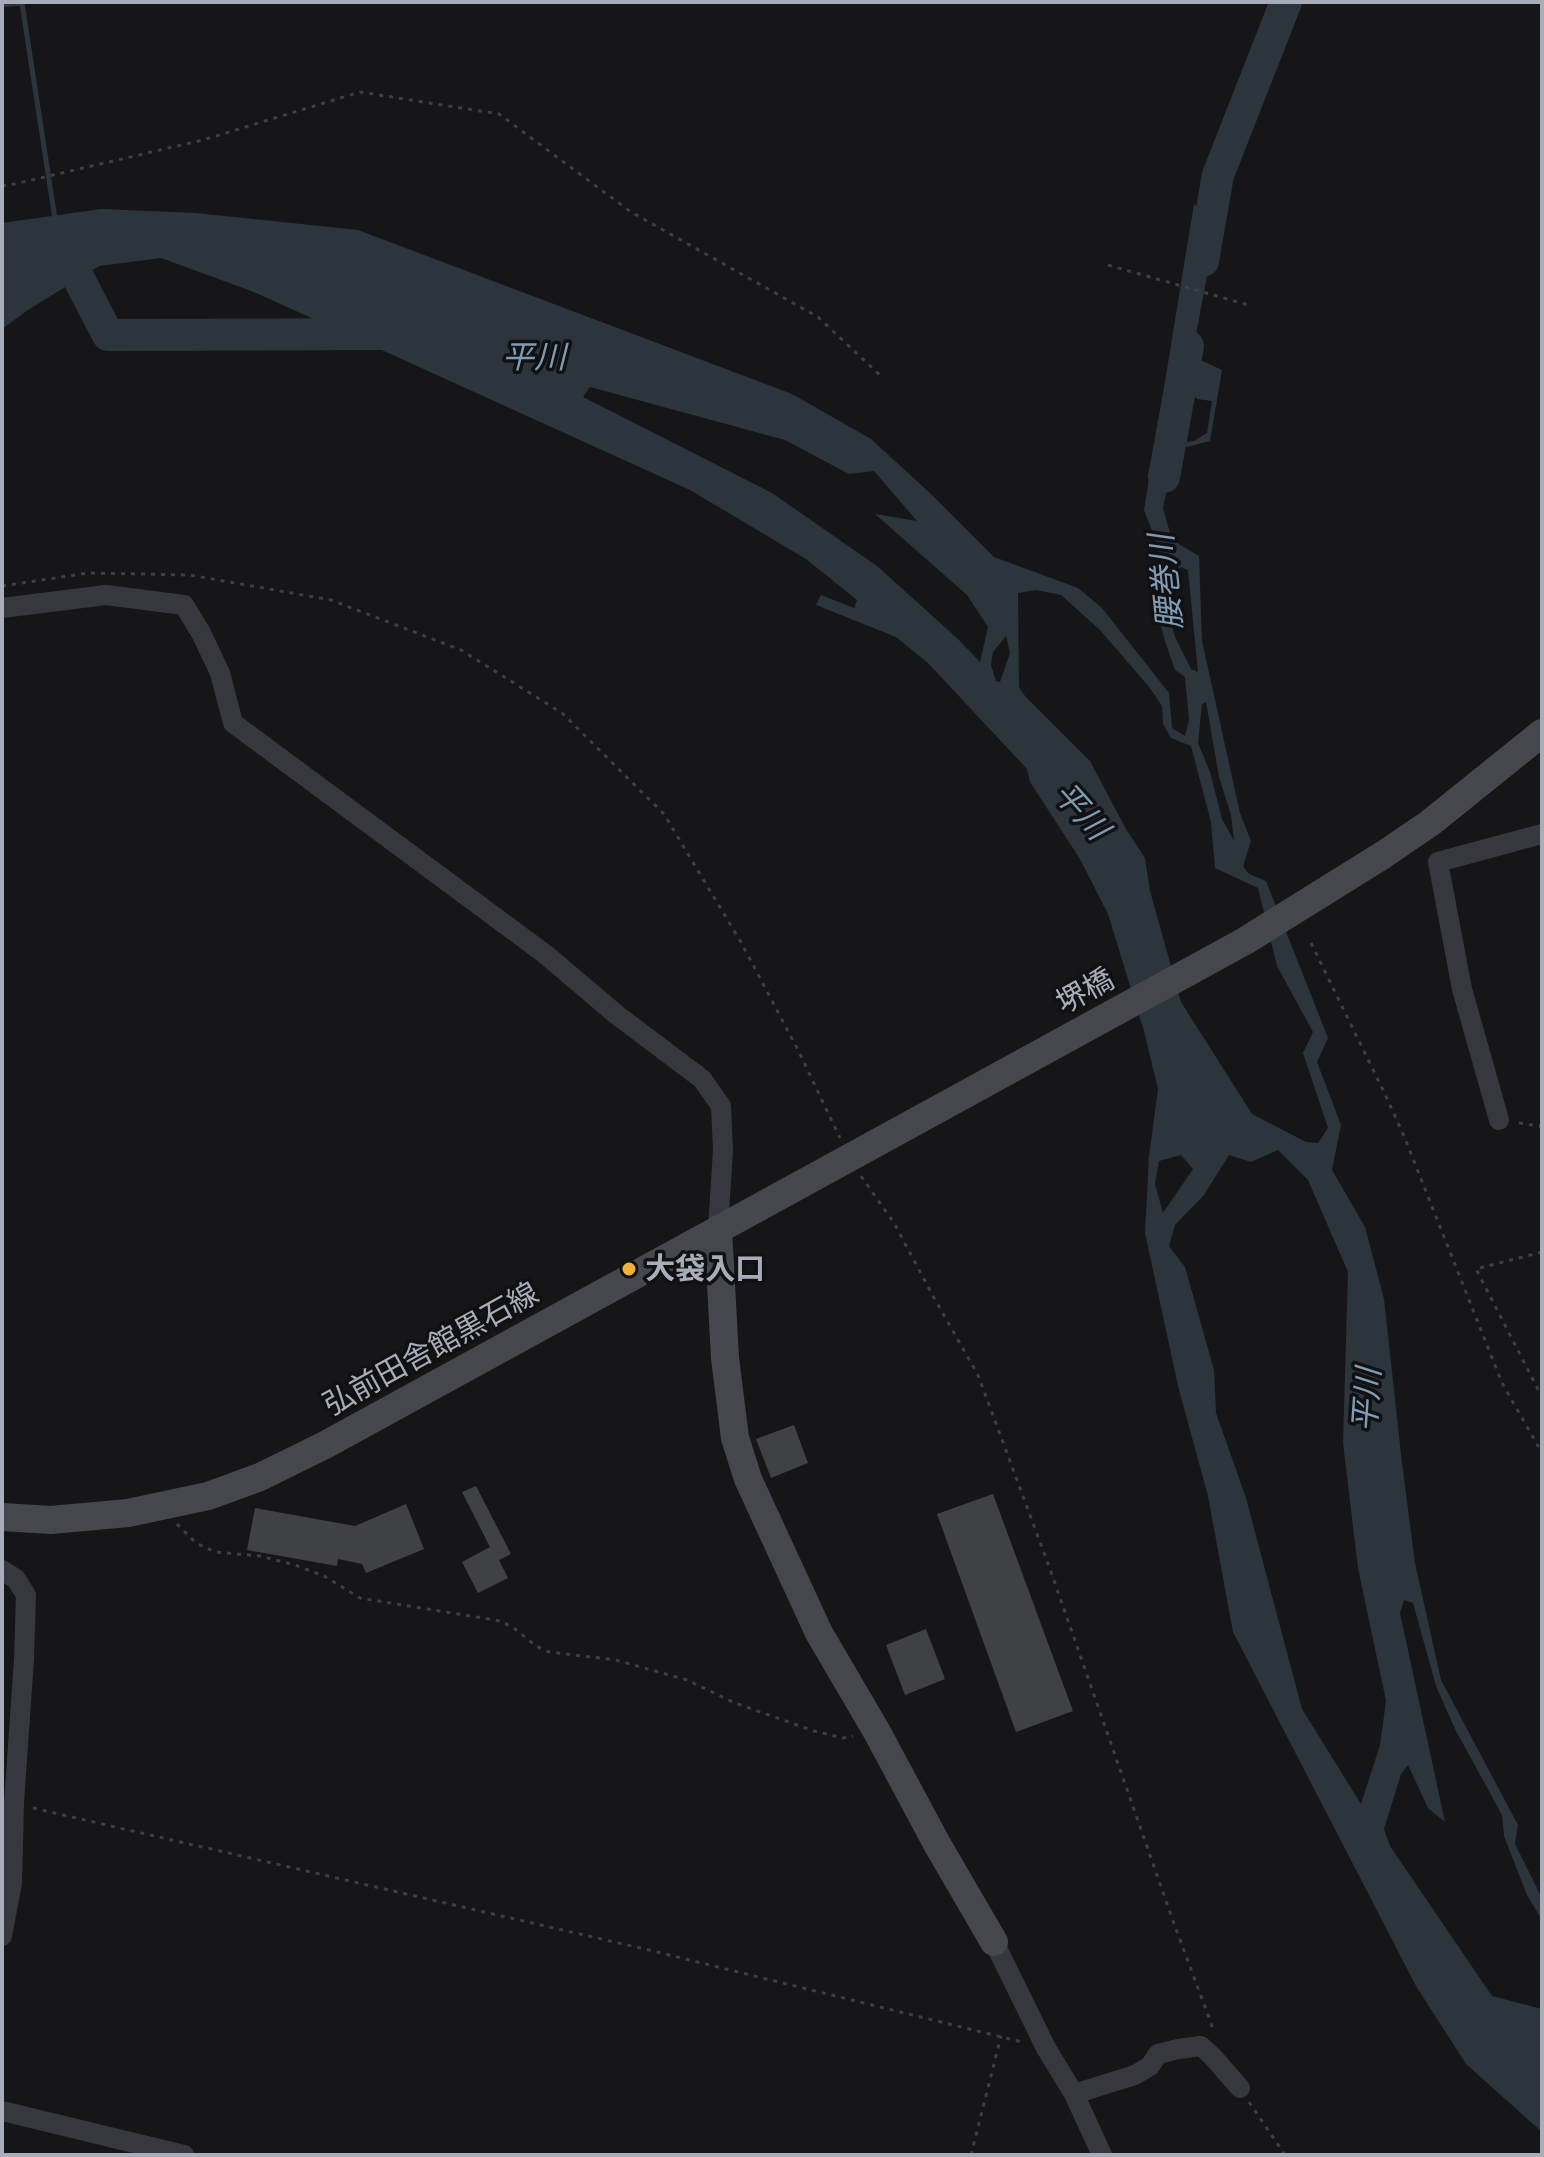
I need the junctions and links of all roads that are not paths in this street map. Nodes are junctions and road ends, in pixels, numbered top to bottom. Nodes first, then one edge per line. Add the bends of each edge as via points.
1 (2, 608) edge
2 (1542, 733) edge
3 (1542, 834) edge
4 (1499, 1120) road end
5 (857, 1154) joint
6 (718, 1229) junction
7 (2, 1517) edge
8 (2, 1570) edge
9 (5, 1909) edge
10 (2, 1936) edge
11 (994, 1942) joint
12 (1240, 2088) road end
13 (1074, 2094) junction
14 (2, 2111) edge
15 (184, 2155) edge
16 (1102, 2155) edge

1 - 6 street via 106,595 184,605 220,673 233,723 545,954 702,1079 721,1106
2 - 5 main road, 堺橋 via 1430,823 1245,941
3 - 4 street via 1438,862 1462,989
5 - 6 main road, 弘前田舎館黒石線
6 - 7 main road, 弘前田舎館黒石線 via 260,1477 208,1496 128,1513 51,1520
6 - 11 main road via 725,1358 735,1438 748,1479 819,1633
8 - 9 street via 26,1595 12,1883
9 - 10 street
11 - 13 street
12 - 13 street via 1201,2046 1158,2054 1135,2075
13 - 16 street
14 - 15 street

